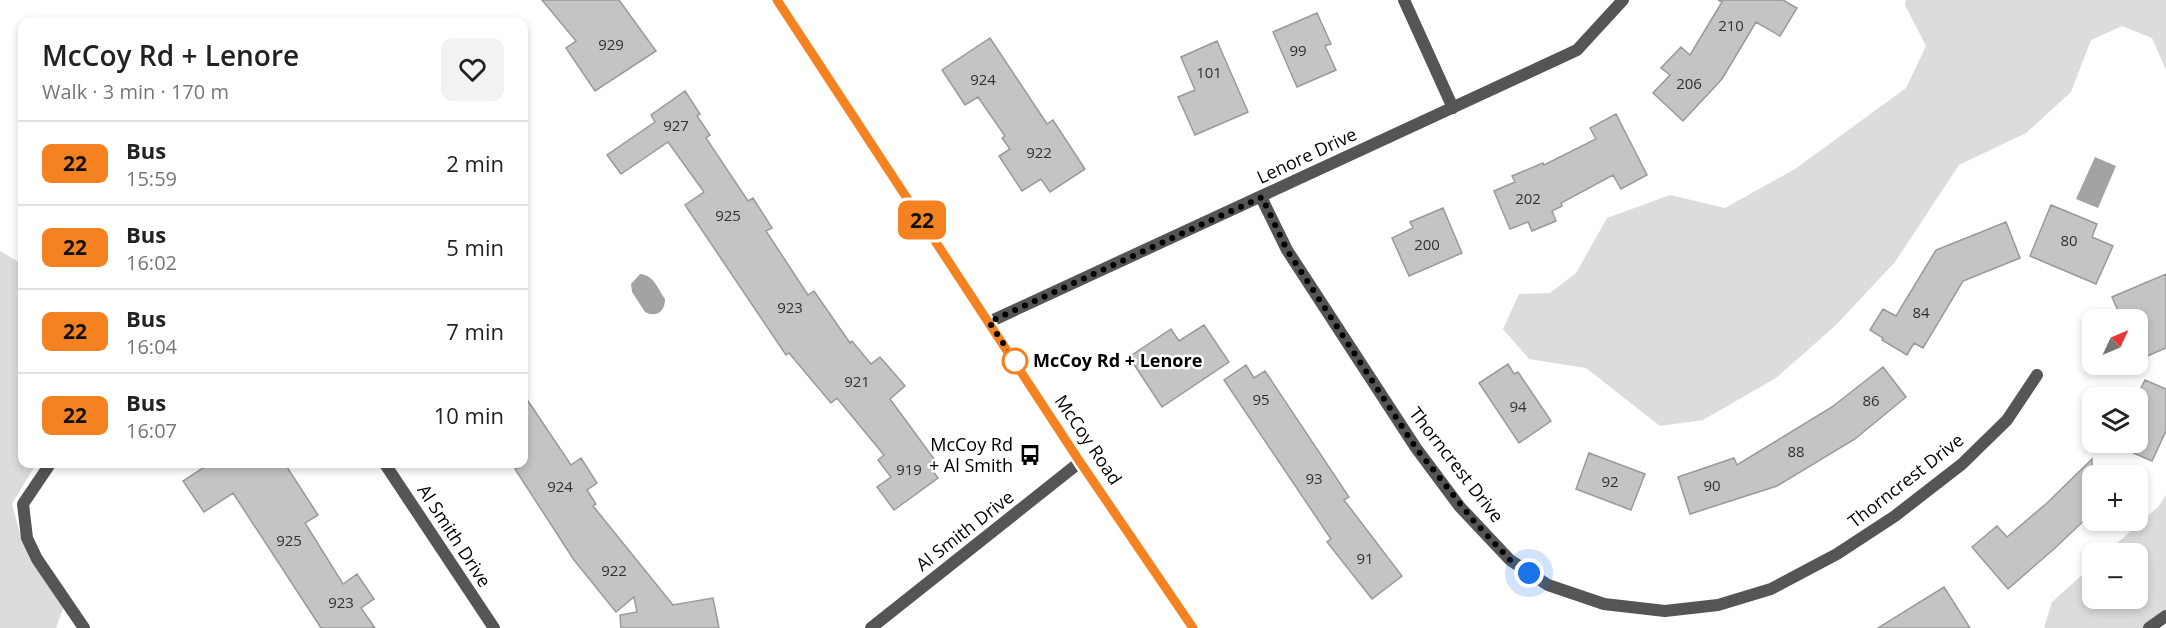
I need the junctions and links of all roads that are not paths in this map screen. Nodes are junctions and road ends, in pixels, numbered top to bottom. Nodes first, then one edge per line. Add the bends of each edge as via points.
1 (777, 0) edge
2 (1404, 0) edge
3 (1623, 0) edge
4 (1453, 108) junction
5 (1262, 197) junction
6 (989, 322) junction
7 (2037, 375) dead end
8 (1080, 462) junction
9 (47, 468) edge
10 (388, 468) edge
11 (2166, 616) edge
12 (84, 628) edge
13 (494, 628) edge
14 (871, 628) edge
15 (1193, 628) edge
16 (2149, 628) edge

1 - 6 street, McCoy Road
2 - 4 street
3 - 4 street, Lenore Drive via 1577,50
4 - 5 street, Lenore Drive
5 - 6 street, Lenore Drive
5 - 7 street, Thorncrest Drive via 1287,250 1416,448 1460,507 1510,560 1548,585 1604,604 1665,611 1718,605 1771,589 1837,554 1895,516 1962,464 2007,420
6 - 8 street, McCoy Road
8 - 14 street, Al Smith Drive
8 - 15 street, McCoy Road
9 - 12 street via 23,504 27,538
10 - 13 street, Al Smith Drive
11 - 16 street

